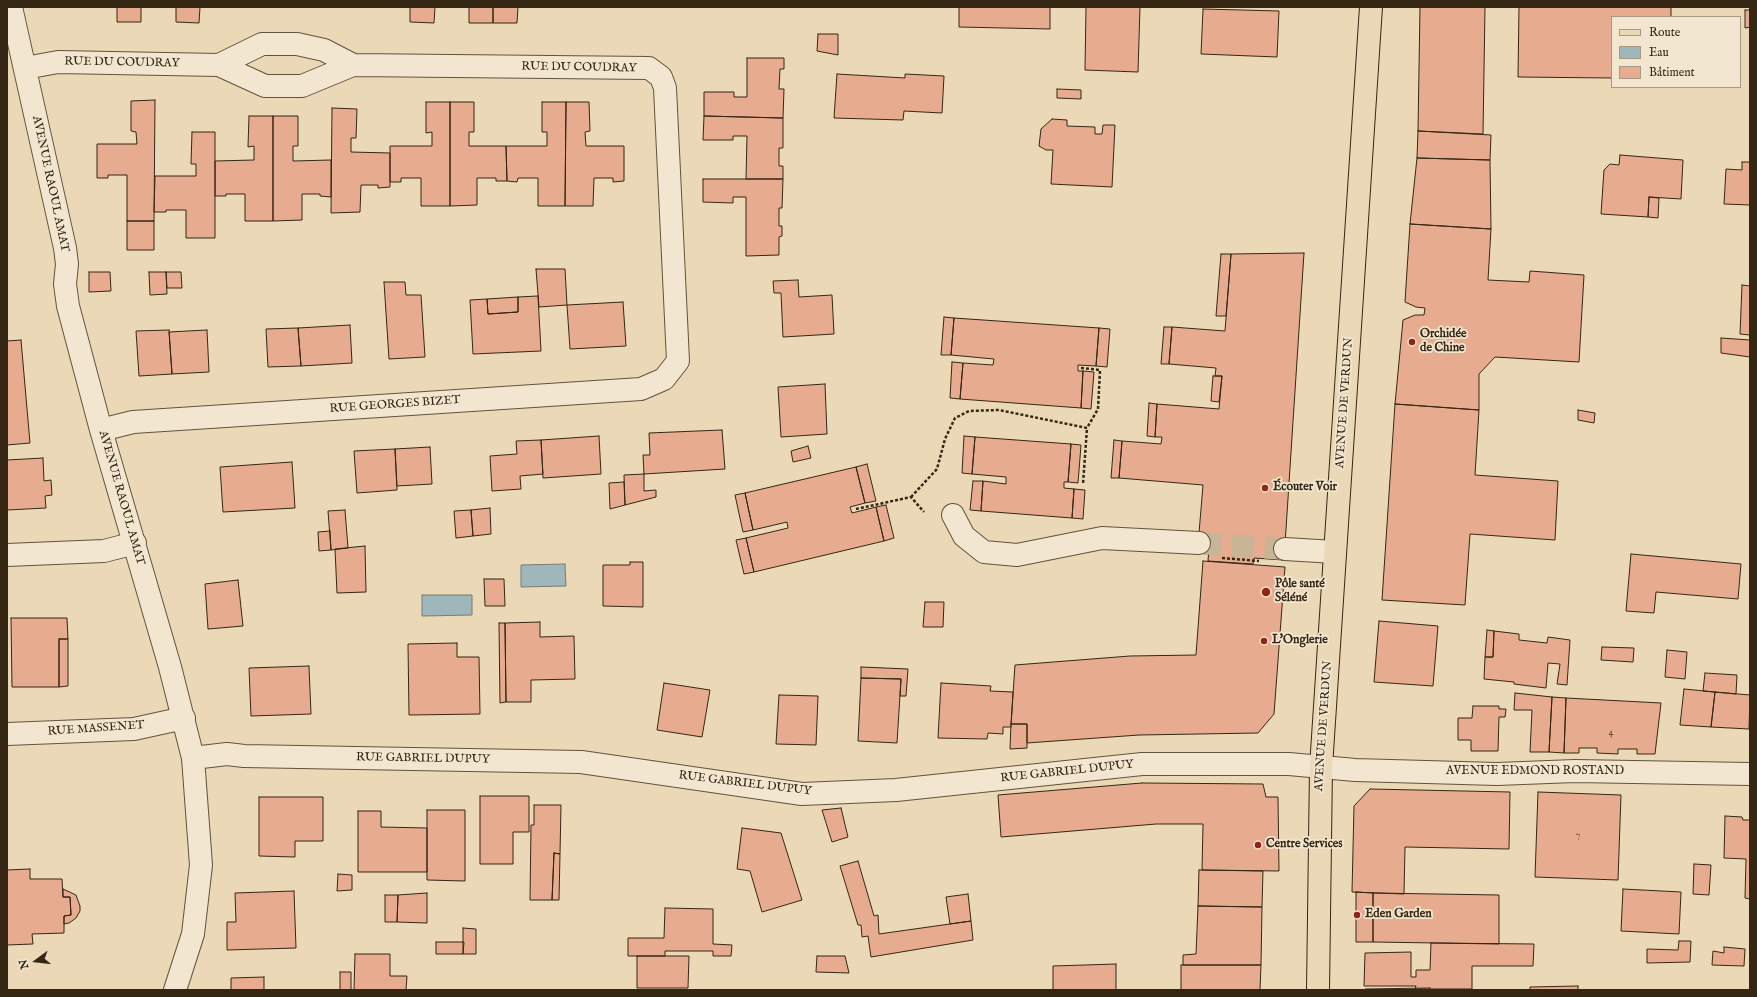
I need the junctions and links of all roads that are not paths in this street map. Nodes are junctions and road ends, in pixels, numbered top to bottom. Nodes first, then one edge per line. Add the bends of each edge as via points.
1 (12, 7) edge
2 (1371, 7) edge
3 (219, 65) junction
4 (353, 65) junction
5 (25, 68) junction
6 (678, 361) joint
7 (101, 430) junction
8 (953, 515) dead end
9 (135, 543) junction
10 (1199, 544) tunnel mouth
11 (1285, 548) tunnel mouth
12 (1335, 552) junction
13 (7, 555) edge
14 (184, 718) junction
15 (7, 734) edge
16 (193, 758) junction
17 (1321, 767) junction
18 (1750, 774) edge
19 (175, 990) edge
20 (1318, 990) edge

1 - 5 street, AVENUE RAOUL AMAT
2 - 12 main road, AVENUE DE VERDUN
3 - 4 street, RUE DU COUDRAY via 264,86 302,86
3 - 4 street, RUE DU COUDRAY via 262,44 297,44 324,50
3 - 5 street, RUE DU COUDRAY via 58,62
4 - 6 street, RUE DU COUDRAY via 649,68 661,77 665,88
5 - 7 street, AVENUE RAOUL AMAT via 66,248 65,284 68,306
6 - 7 street, RUE GEORGES BIZET via 664,379 641,389 133,422
7 - 9 street, AVENUE RAOUL AMAT
8 - 10 street via 964,536 984,552 1017,555 1102,538
9 - 13 street via 104,551
9 - 14 street, AVENUE RAOUL AMAT
11 - 12 street
12 - 17 main road, AVENUE DE VERDUN
14 - 15 street, RUE MASSENET via 134,729
14 - 16 street, AVENUE RAOUL AMAT
16 - 17 street, RUE GABRIEL DUPUY via 228,754 581,762 802,794 896,790 1142,764 1283,764
16 - 19 street, AVENUE RAOUL AMAT via 201,865 193,934
17 - 18 street, AVENUE EDMOND ROSTAND via 1497,774 1575,771
17 - 20 main road, AVENUE DE VERDUN

